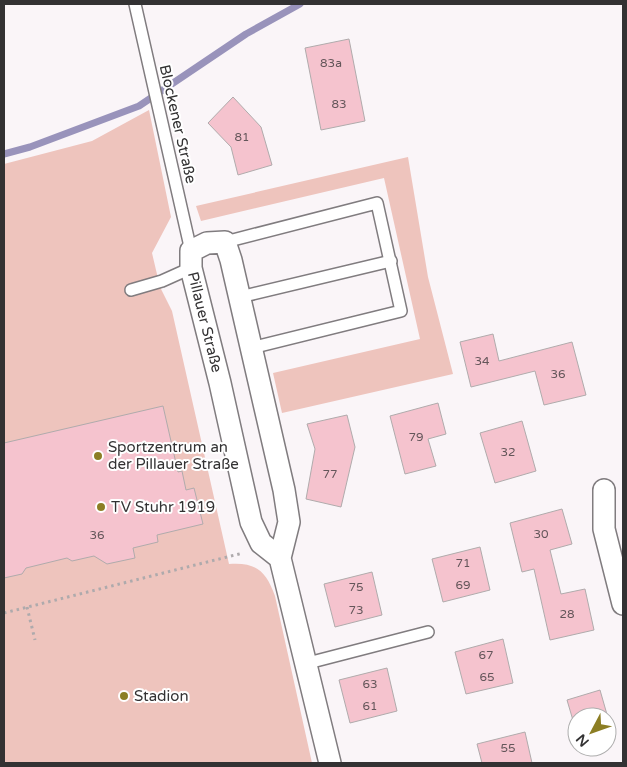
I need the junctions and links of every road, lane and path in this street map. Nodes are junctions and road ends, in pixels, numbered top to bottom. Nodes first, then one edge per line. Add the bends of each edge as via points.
1 (135, 4) edge
2 (225, 242) junction
3 (191, 260) junction
4 (391, 261) junction
5 (131, 290) dead end
6 (240, 297) junction
7 (251, 348) junction
8 (604, 490) dead end
9 (261, 543) junction
10 (280, 558) junction
11 (623, 604) edge
12 (27, 607) junction
13 (4, 613) edge
14 (428, 632) dead end
15 (35, 640) dead end
16 (308, 663) junction
17 (330, 763) edge

1 - 3 lane, Blockener Straße
2 - 3 street, Pillauer Straße via 207,244
2 - 4 lane via 377,203
2 - 6 street
3 - 5 lane via 162,281
3 - 9 street, Pillauer Straße via 251,522
4 - 6 lane
4 - 7 lane via 401,311
6 - 7 street
7 - 10 street via 289,522
8 - 11 street via 604,529
9 - 10 street, Pillauer Straße
9 - 12 path via 236,556
10 - 16 street
12 - 13 path
12 - 15 path
14 - 16 lane
16 - 17 street

